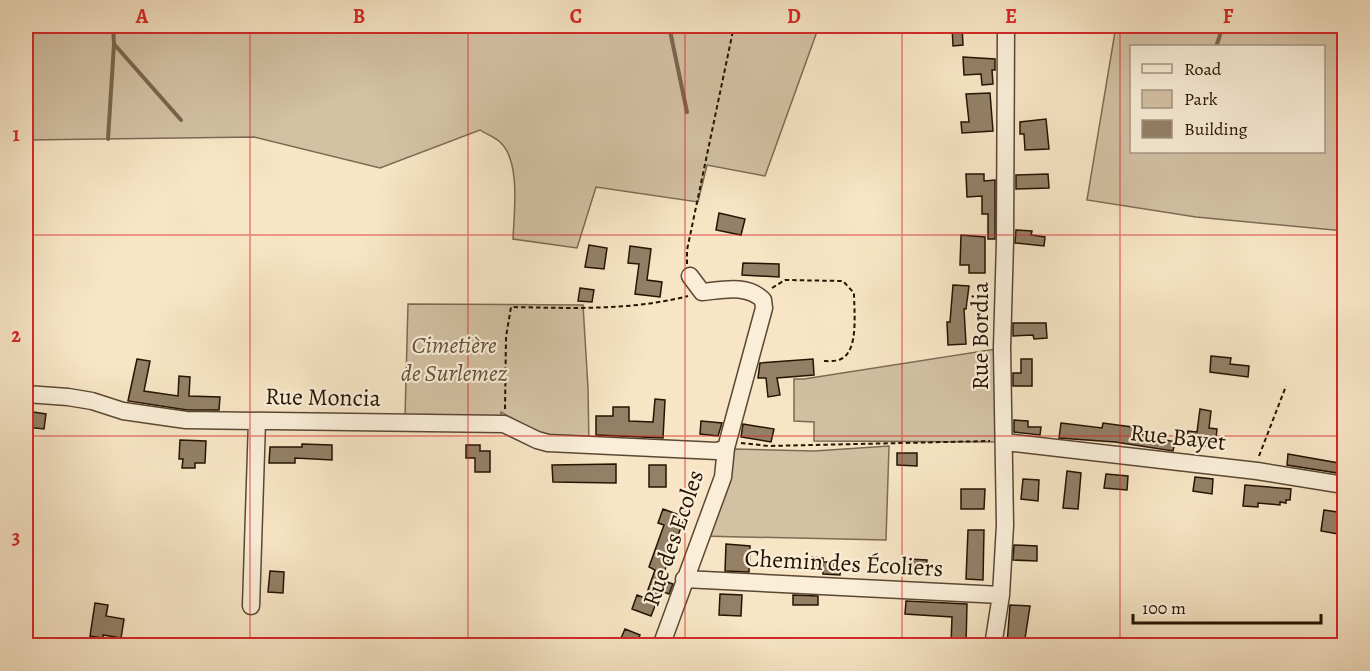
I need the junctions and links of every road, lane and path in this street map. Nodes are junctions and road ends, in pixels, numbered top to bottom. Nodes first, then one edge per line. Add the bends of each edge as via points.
1 (734, 26) edge
2 (1006, 26) edge
3 (690, 276) joint
4 (702, 292) junction
5 (760, 297) junction
6 (822, 361) dead end
7 (1286, 386) dead end
8 (26, 394) edge
9 (257, 421) junction
10 (504, 424) junction
11 (1005, 442) junction
12 (726, 446) junction
13 (1254, 470) junction
14 (1344, 485) edge
15 (684, 579) junction
16 (1001, 595) junction
17 (251, 606) dead end
18 (661, 645) edge
19 (993, 645) edge

1 - 3 path via 687,252
2 - 11 street, Rue Bordia via 1002,348
3 - 4 street
4 - 5 street via 748,289
4 - 10 path via 657,304 511,307
5 - 6 path via 785,280 843,282 854,293 853,342 848,355 839,361
5 - 12 street via 764,308
7 - 13 path
8 - 9 street, Rue Moncia via 68,397 123,411 186,420
9 - 10 street, Rue Moncia
9 - 17 street
10 - 12 street, Rue Moncia via 537,440 565,445 717,451
11 - 12 path via 769,446 739,442
11 - 13 street, Rue Bayet
11 - 16 street, Rue Bordia
12 - 15 street, Rue des Ecoles via 723,477
13 - 14 street, Rue Bayet
15 - 16 street, Chemin des Écoliers
15 - 18 street, Rue des Ecoles
16 - 19 street, Rue Bordia

